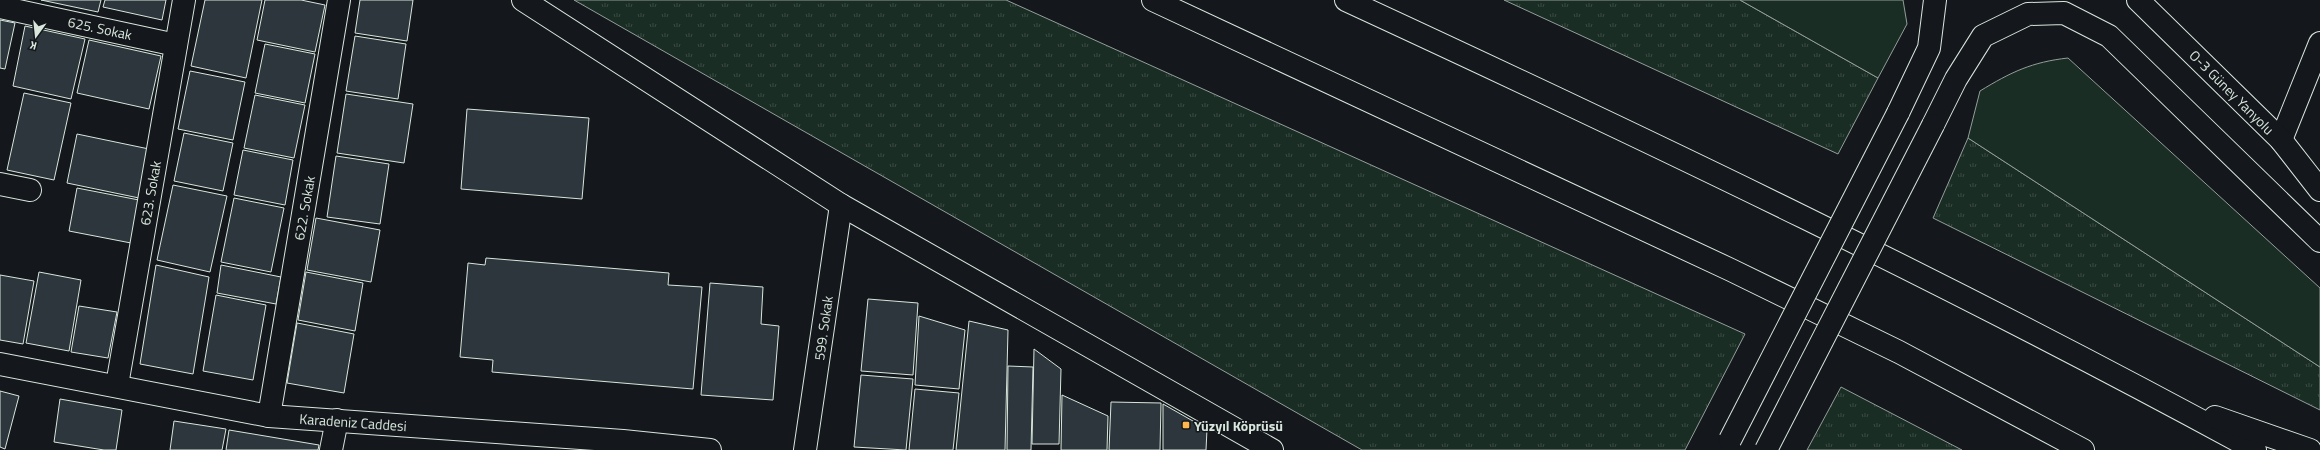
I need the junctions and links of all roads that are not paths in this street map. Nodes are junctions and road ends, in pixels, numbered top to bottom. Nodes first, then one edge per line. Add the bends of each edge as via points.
1 (184, 0) edge
2 (339, 0) edge
3 (523, 0) edge
4 (1153, 0) edge
5 (1346, 0) edge
6 (1935, 0) edge
7 (2138, 0) edge
8 (0, 7) edge
9 (2320, 43) edge
10 (176, 45) junction
11 (2281, 140) junction
12 (0, 184) edge
13 (30, 190) dead end
14 (2320, 190) edge
15 (841, 205) junction
16 (2320, 241) edge
17 (0, 364) edge
18 (117, 385) junction
19 (2152, 394) junction
20 (269, 416) junction
21 (337, 420) junction
22 (1728, 445) edge
23 (622, 446) edge
24 (331, 450) edge
25 (710, 450) edge
26 (805, 450) edge
27 (1272, 450) edge
28 (1766, 450) edge
29 (2084, 450) edge
30 (2255, 450) edge
31 (2310, 450) edge

1 - 10 main road, 623. Sokak
2 - 20 main road, 622. Sokak
3 - 15 main road
4 - 29 main road via 1745,277 1899,352
5 - 19 main road via 1596,116 1907,269
6 - 22 main road, bridge via 1929,48
7 - 11 main road, O-3 Güney Yanyolu
8 - 10 main road, 625. Sokak
9 - 11 main road
10 - 18 main road, 623. Sokak
11 - 14 main road, O-3 Güney Yanyolu
12 - 13 main road
15 - 26 main road, 599. Sokak
15 - 27 main road
16 - 28 main road, bridge via 2109,36 2064,13 2028,14 1983,36 1956,79
17 - 18 main road, Karadeniz Caddesi
18 - 20 main road, Karadeniz Caddesi
19 - 30 main road
19 - 31 main road
20 - 21 main road, Karadeniz Caddesi
21 - 23 main road, Karadeniz Caddesi
21 - 24 main road
23 - 25 main road, Karadeniz Caddesi

